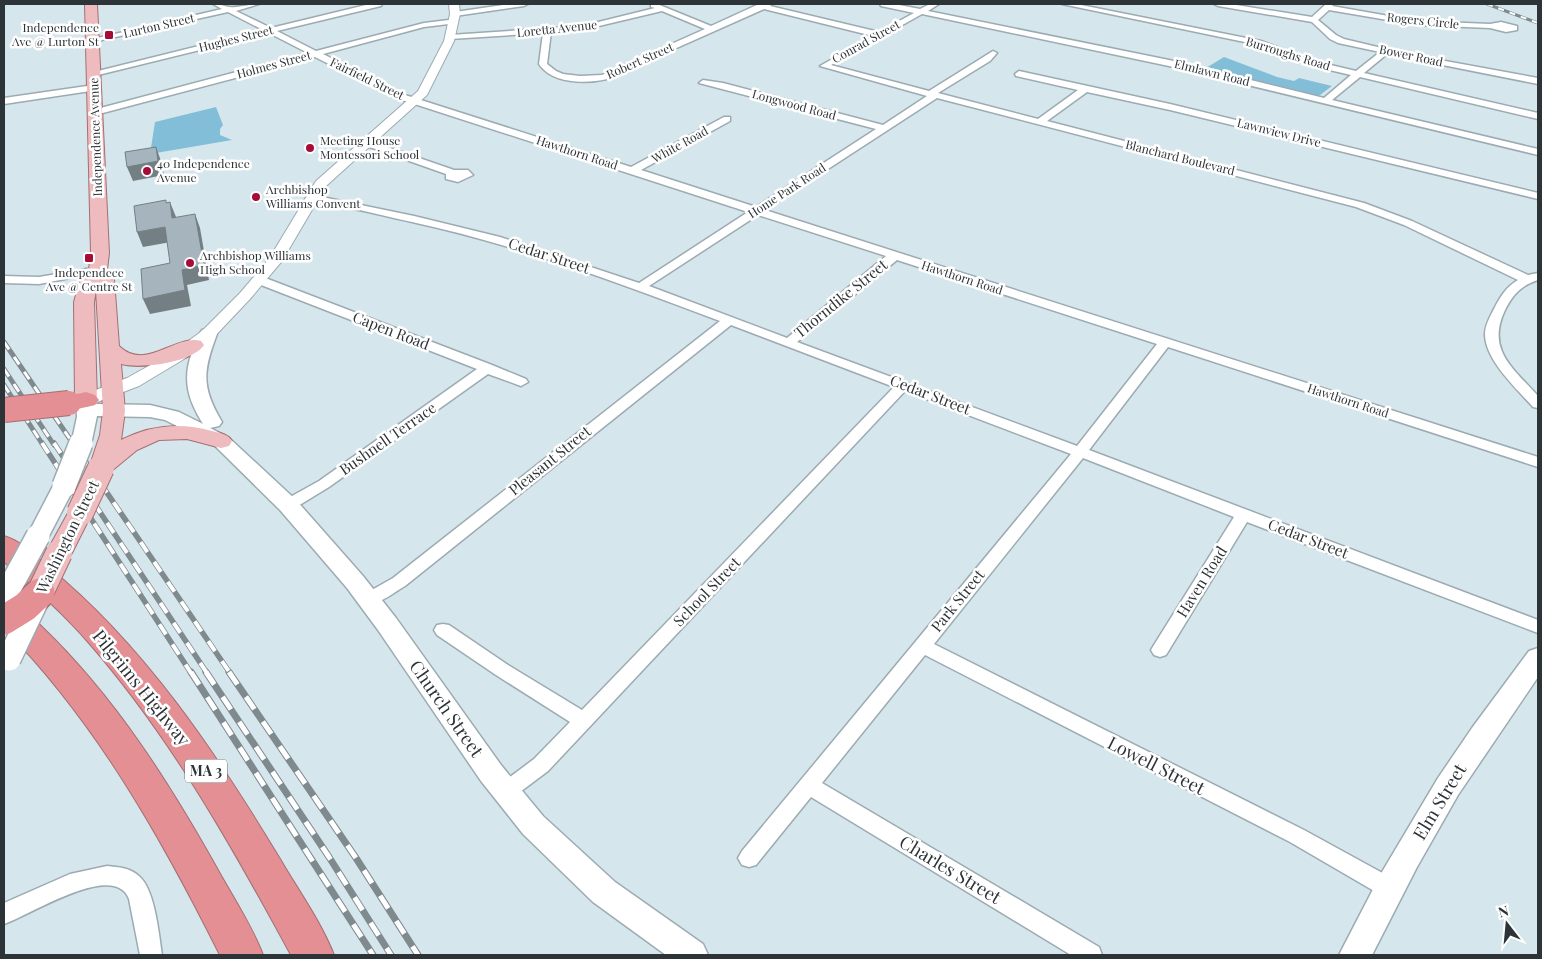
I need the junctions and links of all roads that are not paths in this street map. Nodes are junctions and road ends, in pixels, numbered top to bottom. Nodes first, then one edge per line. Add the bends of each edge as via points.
1 (91, 4) edge
2 (217, 4) edge
3 (255, 4) edge
4 (378, 4) edge
5 (524, 4) edge
6 (650, 4) edge
7 (884, 4) edge
8 (935, 4) edge
9 (1066, 4) edge
10 (1218, 4) edge
11 (765, 5) edge
12 (1328, 5) edge
13 (662, 9) junction
14 (229, 10) junction
15 (920, 12) junction
16 (454, 13) edge
17 (1314, 20) junction
18 (1490, 26) dead end
19 (712, 28) junction
20 (270, 31) junction
21 (547, 31) junction
22 (880, 35) junction
23 (450, 37) junction
24 (93, 40) junction
25 (1386, 52) junction
26 (993, 53) dead end
27 (316, 54) junction
28 (824, 66) joint
29 (1019, 74) dead end
30 (1358, 74) junction
31 (94, 80) junction
32 (1538, 81) edge
33 (704, 83) dead end
34 (1085, 89) junction
35 (932, 94) junction
36 (4, 101) edge
37 (1325, 101) junction
38 (415, 102) junction
39 (96, 112) junction
40 (1538, 116) edge
41 (727, 119) dead end
42 (1039, 122) junction
43 (884, 128) junction
44 (367, 143) junction
45 (1538, 152) edge
46 (632, 171) junction
47 (453, 173) dead end
48 (1538, 196) edge
49 (310, 200) junction
50 (756, 211) junction
51 (894, 256) junction
52 (98, 270) junction
53 (1532, 278) edge
54 (4, 280) edge
55 (260, 280) junction
56 (640, 287) junction
57 (730, 320) junction
58 (201, 340) junction
59 (789, 342) junction
60 (1164, 342) junction
61 (108, 347) junction
62 (487, 368) junction
63 (521, 382) dead end
64 (903, 386) junction
65 (114, 400) junction
66 (81, 404) junction
67 (1538, 404) edge
68 (4, 410) edge
69 (216, 432) junction
70 (1080, 452) junction
71 (1510, 453) junction
72 (1538, 457) edge
73 (1538, 462) edge
74 (101, 468) junction
75 (288, 505) junction
76 (1244, 514) junction
77 (4, 546) edge
78 (40, 594) junction
79 (369, 599) junction
80 (7, 613) edge
81 (1538, 627) edge
82 (443, 630) dead end
83 (922, 646) junction
84 (1160, 650) dead end
85 (1538, 658) edge
86 (6, 664) edge
87 (584, 721) junction
88 (809, 785) junction
89 (505, 792) junction
90 (749, 858) dead end
91 (1389, 888) junction
92 (4, 914) edge
93 (151, 955) edge
94 (242, 955) edge
95 (313, 955) edge
96 (692, 955) edge
97 (1091, 955) edge
98 (1355, 955) edge

1 - 24 main road, Independence Avenue
2 - 14 street, Fairfield Street
3 - 14 street, Lurton Street
4 - 20 street, Hughes Street
5 - 16 street, Holmes Street
6 - 13 street
7 - 15 street, Elmlawn Road
8 - 15 street, Conrad Street
9 - 30 street, Burroughs Road via 1261,43 1301,60
10 - 17 street
11 - 19 street, Robert Street
11 - 22 street
12 - 17 street
12 - 18 street, Rogers Circle via 1417,23
13 - 19 street
13 - 21 street, Loretta Avenue via 592,26
14 - 20 street, Fairfield Street
14 - 24 street, Lurton Street
15 - 22 street, Conrad Street
15 - 37 street, Elmlawn Road via 1162,61
16 - 23 street
16 - 27 street, Holmes Street via 424,25
17 - 25 street, Bower Road via 1338,40
19 - 21 street, Robert Street via 604,77 586,80 544,69
20 - 27 street, Fairfield Street
20 - 31 street, Hughes Street via 120,68
21 - 23 street, Loretta Avenue
22 - 28 street, Conrad Street
23 - 38 street via 423,93
24 - 31 main road, Independence Avenue
25 - 30 street
25 - 32 street, Bower Road
26 - 35 street, Home Park Road
27 - 38 street, Fairfield Street
27 - 39 street, Holmes Street
28 - 35 street, Blanchard Boulevard
29 - 34 street, Lawnview Drive
30 - 37 street
30 - 40 street, Burroughs Road
31 - 36 street, Hughes Street
31 - 39 main road, Independence Avenue
33 - 43 street, Longwood Road
34 - 42 street
34 - 48 street, Lawnview Drive
35 - 42 street, Blanchard Boulevard
35 - 43 street, Home Park Road
37 - 45 street, Elmlawn Road
38 - 44 street
38 - 46 street, Hawthorn Road
39 - 52 main road, Independence Avenue
41 - 46 street, White Road
42 - 53 street, Blanchard Boulevard via 1370,208
43 - 50 street, Home Park Road
44 - 47 street
44 - 49 street via 322,183
46 - 50 street, Hawthorn Road
49 - 55 street
49 - 56 street, Cedar Street via 414,219 488,237
50 - 51 street, Hawthorn Road
50 - 56 street, Home Park Road
51 - 59 street, Thorndike Street
51 - 60 street, Hawthorn Road
52 - 54 street via 39,280
52 - 61 main road, Independence Avenue via 106,282
52 - 66 main road, Independence Avenue via 89,280 84,302
53 - 67 street via 1513,288 1504,299 1491,336 1500,358
55 - 58 street
55 - 62 street, Capen Road
56 - 57 street, Cedar Street
57 - 59 street, Cedar Street
57 - 79 street, Pleasant Street via 399,582
58 - 61 main road via 162,358 139,360 120,357
58 - 65 street via 142,377
58 - 69 main road via 195,384 198,400
59 - 64 street, Cedar Street
60 - 70 street, Park Street
60 - 71 street, Hawthorn Road
61 - 65 main road, Independence Avenue
62 - 63 street, Capen Road
62 - 75 street, Bushnell Terrace via 324,484
64 - 70 street, Cedar Street
64 - 87 street, School Street
65 - 66 main road, Church Street
65 - 69 main road, Church Street
65 - 74 main road, Washington Street via 113,427
66 - 68 highway, bridge
66 - 80 main road, Washington Street, bridge via 82,440
69 - 74 main road via 157,432 124,447
69 - 75 main road, Church Street
70 - 76 street, Cedar Street
70 - 83 street, Park Street
71 - 72 street, Hawthorn Road
71 - 73 street, Hawthorn Road
74 - 78 main road, Washington Street, bridge
75 - 79 main road, Church Street
76 - 81 street, Cedar Street
76 - 84 street, Haven Road
77 - 95 highway, Pilgrims Highway / MA 3 via 79,614 122,660 171,721 237,821
78 - 80 highway, bridge via 21,610
78 - 86 main road, Washington Street, bridge
79 - 89 main road, Church Street
80 - 94 highway via 78,686 134,763 194,864
82 - 87 street
83 - 88 street, Park Street
83 - 91 street, Lowell Street via 1303,840
85 - 91 main road, Elm Street via 1463,764
87 - 89 street, School Street via 542,765
88 - 90 street, Park Street
88 - 97 street, Charles Street
89 - 96 main road, Church Street via 548,841 583,874 623,907
91 - 98 main road, Elm Street
92 - 93 street via 84,880 114,875 129,880 138,892

